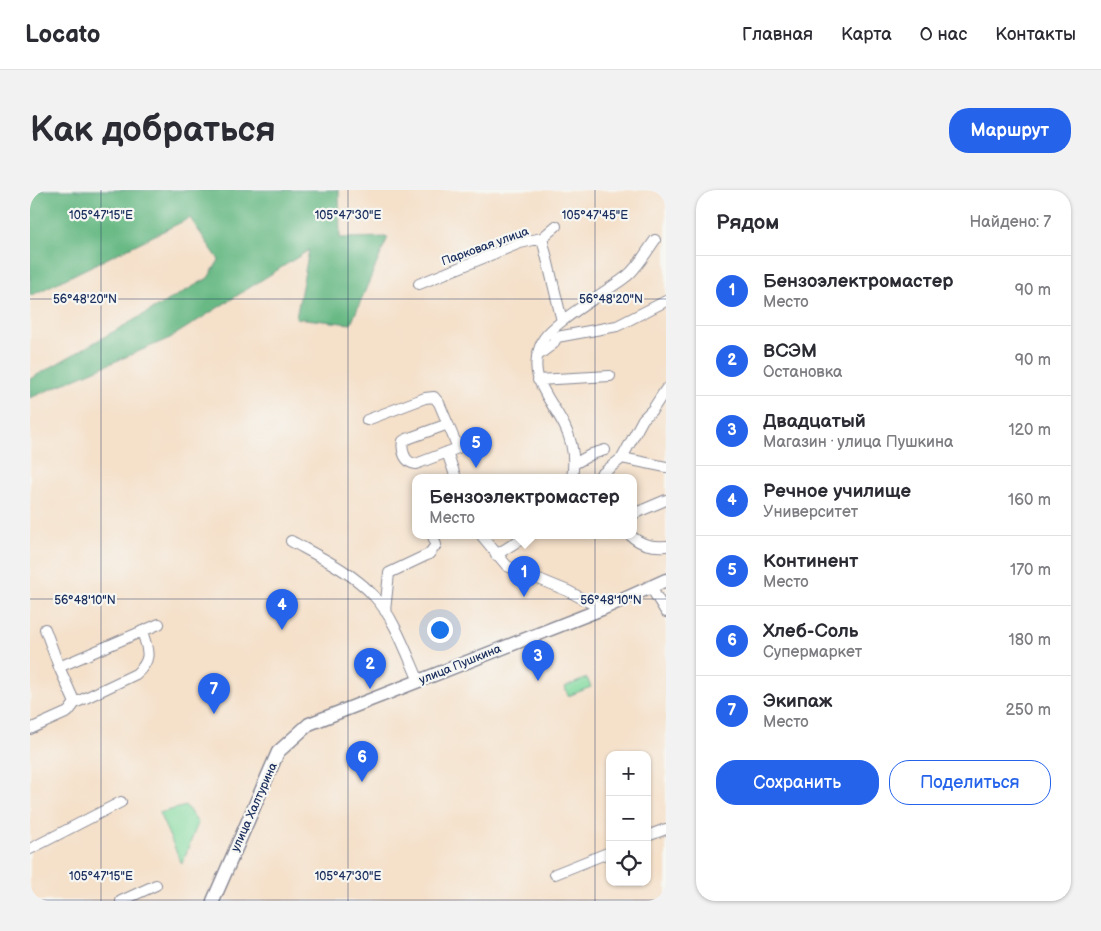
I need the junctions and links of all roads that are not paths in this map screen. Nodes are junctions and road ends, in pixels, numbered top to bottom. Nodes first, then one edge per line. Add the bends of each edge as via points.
1 (556, 226) dead end
2 (542, 238) junction
3 (655, 240) dead end
4 (419, 284) dead end
5 (666, 301) edge
6 (562, 321) junction
7 (537, 356) junction
8 (610, 376) dead end
9 (538, 380) junction
10 (666, 389) edge
11 (367, 420) dead end
12 (448, 424) junction
13 (606, 450) dead end
14 (447, 452) junction
15 (622, 458) junction
16 (574, 464) junction
17 (666, 467) edge
18 (455, 474) edge
19 (573, 474) edge
20 (602, 474) edge
21 (666, 500) edge
22 (637, 512) edge
23 (434, 539) edge
24 (484, 539) edge
25 (521, 539) edge
26 (635, 539) edge
27 (292, 540) dead end
28 (666, 546) edge
29 (496, 555) junction
30 (666, 580) edge
31 (650, 586) junction
32 (602, 609) junction
33 (385, 611) junction
34 (666, 612) edge
35 (159, 624) dead end
36 (45, 629) dead end
37 (142, 631) junction
38 (59, 667) junction
39 (419, 681) junction
40 (75, 703) junction
41 (309, 724) joint
42 (30, 729) edge
43 (121, 802) dead end
44 (666, 829) edge
45 (651, 835) edge
46 (30, 849) edge
47 (606, 854) edge
48 (555, 874) dead end
49 (156, 885) dead end
50 (121, 901) edge
51 (213, 901) edge

1 - 2 street, Парковая улица
2 - 4 street, Парковая улица
2 - 6 street
3 - 6 street via 630,274
5 - 7 street via 617,326 557,337
6 - 7 street via 544,339
7 - 9 street
8 - 9 street
9 - 16 street via 564,425
10 - 15 street via 643,419
11 - 12 street via 430,396 437,400
12 - 14 street via 458,448
12 - 14 street via 403,441 402,448 411,464
13 - 16 street
14 - 18 street
15 - 17 street
15 - 20 street
16 - 19 street
21 - 22 street
23 - 33 street via 436,545 428,554 389,573
24 - 29 street
25 - 29 street
26 - 28 street via 642,544
27 - 33 street via 349,574 375,596
29 - 32 street via 507,566
30 - 31 main road, улица Пушкина
31 - 32 main road, улица Пушкина
31 - 34 street
32 - 39 main road, улица Пушкина
33 - 39 street
35 - 37 street
36 - 38 street
37 - 38 street
37 - 40 street via 149,655 145,666 136,674
38 - 40 street
39 - 41 main road, улица Пушкина
40 - 42 street via 68,712
41 - 51 main road, улица Халтурина via 278,752
43 - 46 street
44 - 45 street
47 - 48 street
49 - 50 street

